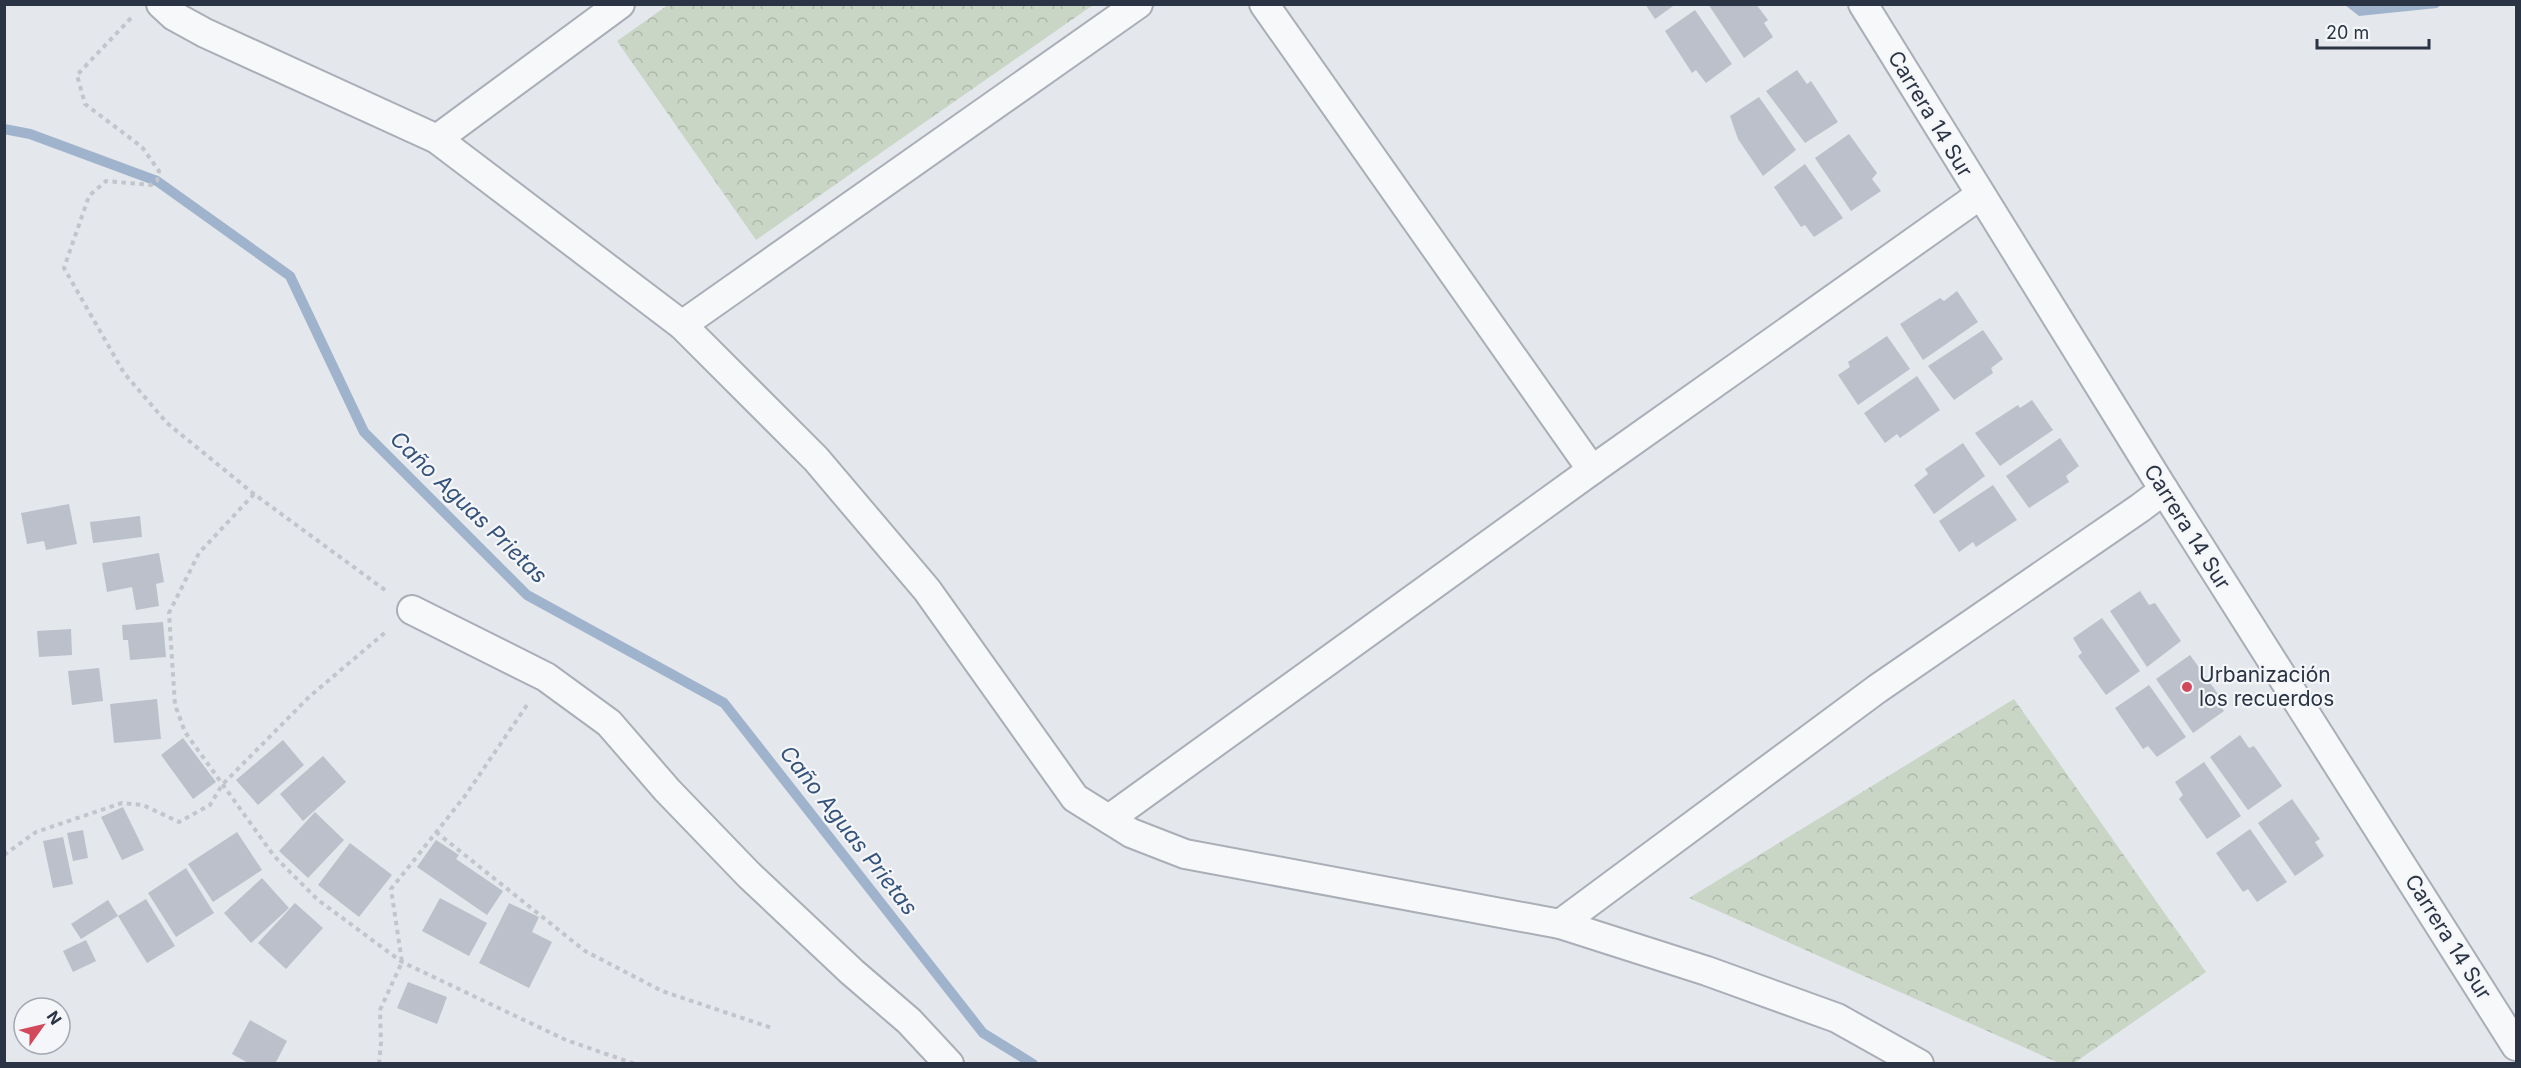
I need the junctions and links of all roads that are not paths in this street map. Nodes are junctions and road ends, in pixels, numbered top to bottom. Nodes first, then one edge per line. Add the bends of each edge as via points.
1 (620, 4) edge
2 (1138, 4) edge
3 (1264, 4) edge
4 (1863, 4) edge
5 (148, 8) edge
6 (437, 139) junction
7 (1980, 195) junction
8 (682, 325) junction
9 (1592, 470) junction
10 (2164, 490) junction
11 (412, 610) road end
12 (1109, 819) junction
13 (1560, 924) junction
14 (2517, 1046) edge
15 (949, 1064) edge
16 (1919, 1064) edge

1 - 6 street
2 - 8 street
3 - 9 street
4 - 7 street, Carrera 14 Sur
5 - 6 street via 174,16
6 - 8 street
7 - 9 street
7 - 10 street, Carrera 14 Sur
8 - 12 street via 816,459 927,590 1075,798
9 - 12 street
10 - 13 street via 1877,689
10 - 14 street, Carrera 14 Sur
11 - 15 street via 546,677 609,723 749,875 909,1021
12 - 13 street via 1131,833 1185,854
13 - 16 street via 1837,1018

